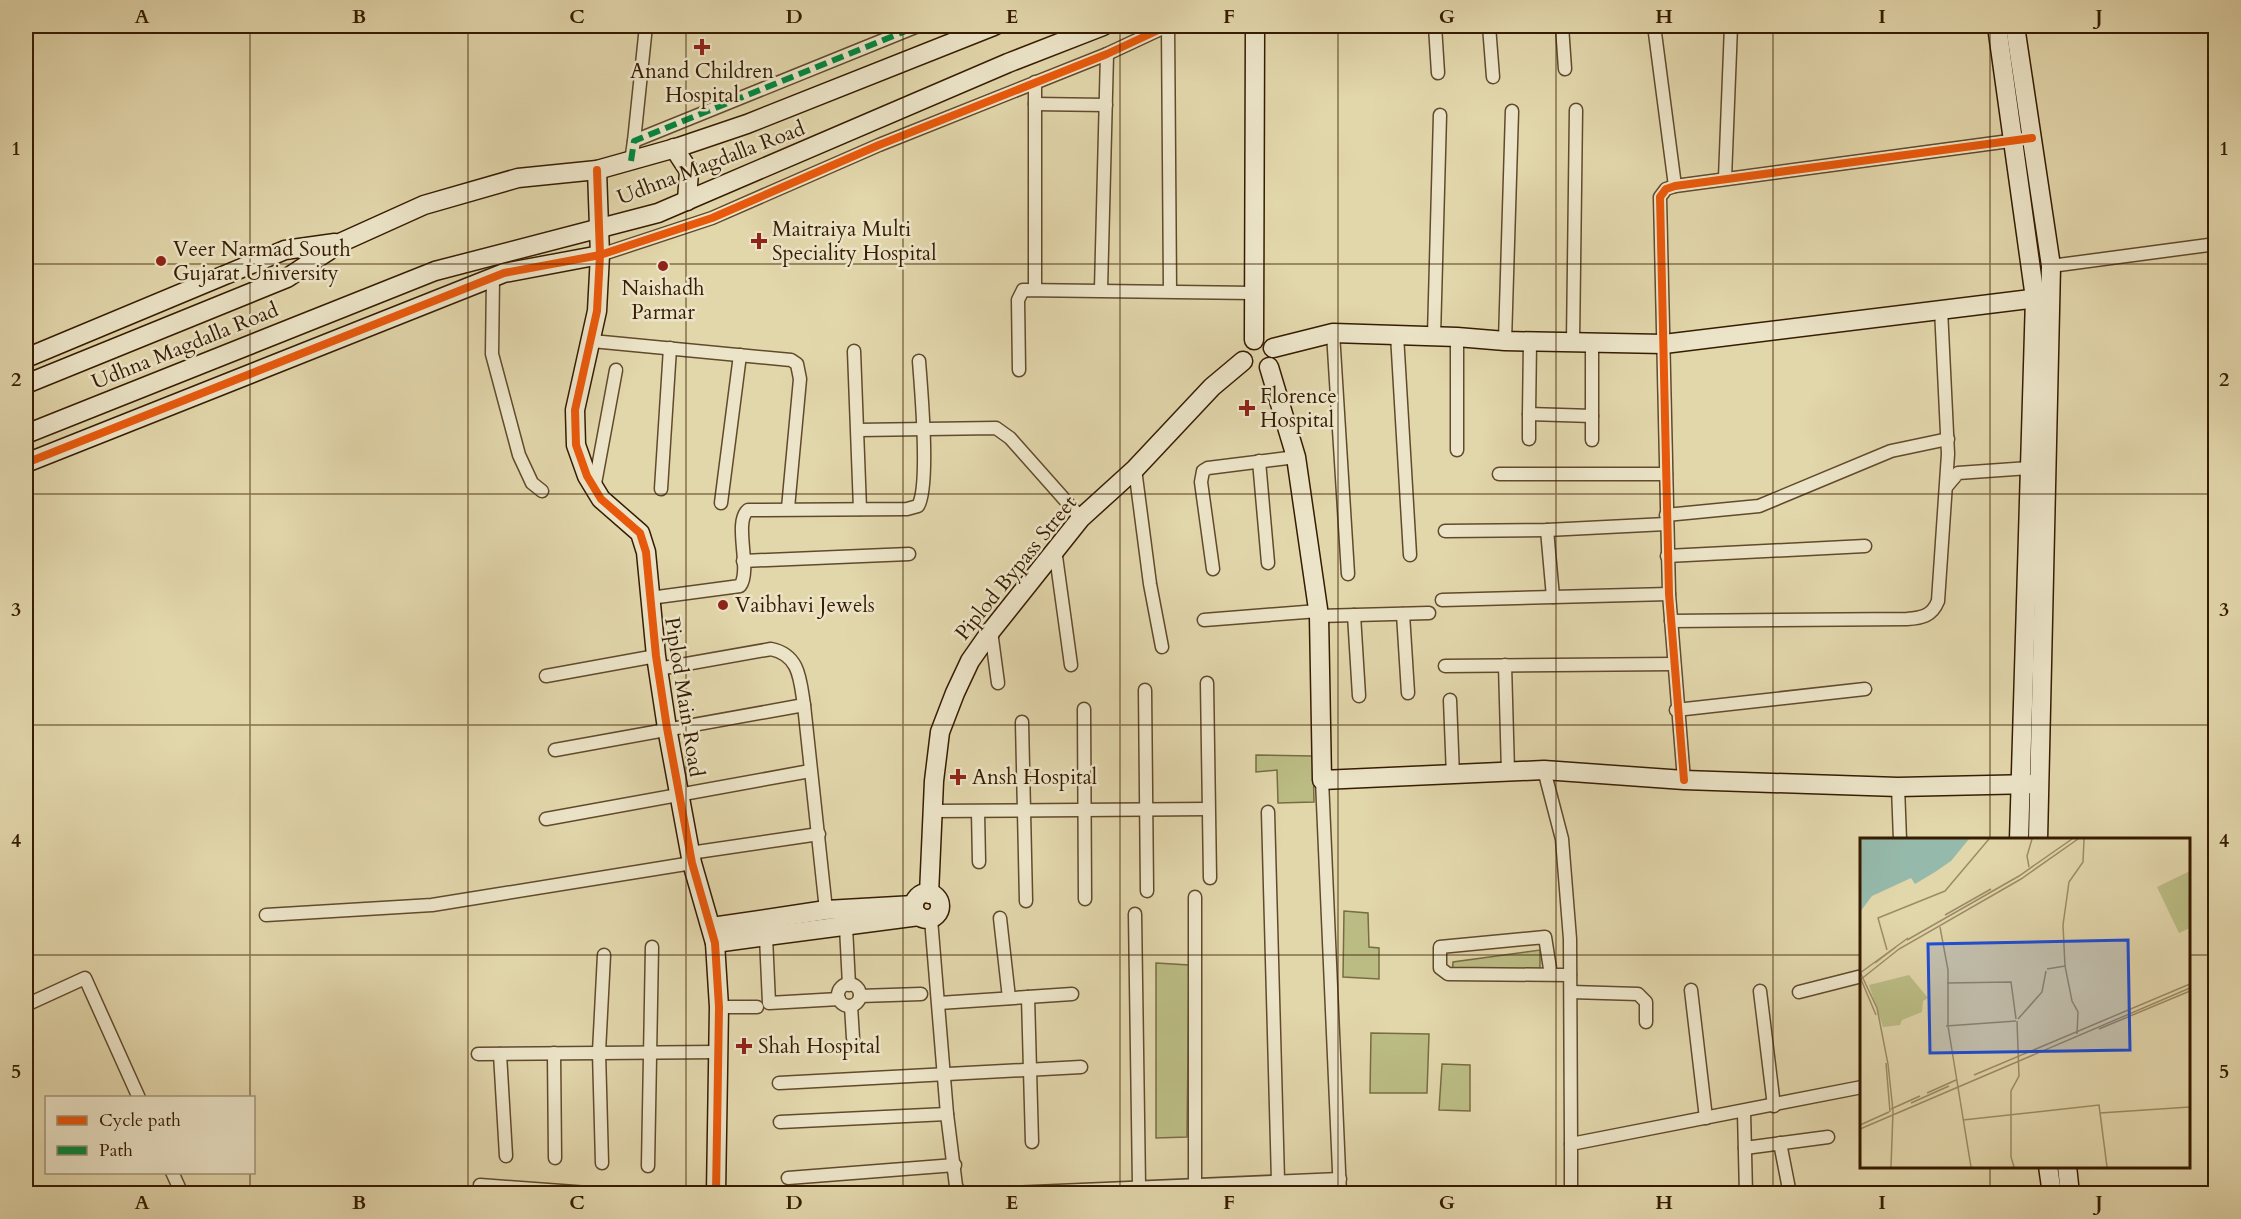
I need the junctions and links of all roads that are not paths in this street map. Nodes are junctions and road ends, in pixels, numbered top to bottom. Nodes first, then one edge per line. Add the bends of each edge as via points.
1 (646, 26) edge
2 (918, 26) edge
3 (994, 26) edge
4 (1103, 26) edge
5 (1168, 26) edge
6 (1256, 26) edge
7 (1435, 26) edge
8 (1489, 26) edge
9 (1562, 26) edge
10 (1731, 26) edge
11 (1997, 26) edge
12 (2015, 26) edge
13 (1655, 33) dead end
14 (1107, 54) junction
15 (1565, 69) dead end
16 (1438, 73) dead end
17 (1493, 77) dead end
18 (1035, 82) junction
19 (1035, 104) junction
20 (1106, 105) junction
21 (1576, 110) dead end
22 (1512, 111) dead end
23 (1440, 114) dead end
24 (2023, 139) junction
25 (634, 141) junction
26 (674, 148) junction
27 (632, 161) junction
28 (597, 170) junction
29 (1725, 178) junction
30 (1675, 186) junction
31 (687, 201) junction
32 (598, 230) junction
33 (342, 242) junction
34 (2216, 244) edge
35 (600, 255) junction
36 (2051, 266) junction
37 (493, 278) junction
38 (1035, 288) junction
39 (1101, 289) junction
40 (1170, 291) junction
41 (1254, 293) junction
42 (2043, 297) junction
43 (1941, 309) junction
44 (1334, 333) junction
45 (1397, 335) junction
46 (1434, 336) junction
47 (1456, 336) junction
48 (1254, 340) junction
49 (592, 341) junction
50 (1505, 341) junction
51 (1530, 342) junction
52 (1573, 342) junction
53 (1592, 343) junction
54 (1664, 344) junction
55 (670, 348) junction
56 (1273, 348) junction
57 (854, 351) dead end
58 (740, 355) junction
59 (26, 358) edge
60 (919, 361) dead end
61 (1243, 361) junction
62 (1269, 368) junction
63 (616, 370) dead end
64 (1019, 370) dead end
65 (26, 384) edge
66 (1529, 414) junction
67 (1592, 416) junction
68 (923, 429) junction
69 (858, 430) junction
70 (26, 435) edge
71 (1948, 439) junction
72 (1529, 440) dead end
73 (1592, 440) dead end
74 (1457, 450) dead end
75 (1296, 457) junction
76 (1259, 461) junction
77 (26, 463) edge
78 (2029, 468) junction
79 (1135, 469) junction
80 (1499, 474) dead end
81 (1666, 474) junction
82 (1947, 486) junction
83 (594, 489) junction
84 (661, 489) dead end
85 (542, 491) dead end
86 (721, 503) dead end
87 (788, 508) junction
88 (860, 509) junction
89 (1081, 518) junction
90 (1666, 519) junction
91 (1547, 530) junction
92 (1445, 531) dead end
93 (1865, 546) dead end
94 (1055, 549) junction
95 (909, 554) dead end
96 (1410, 555) dead end
97 (1667, 556) junction
98 (743, 561) junction
99 (1268, 563) dead end
100 (1213, 569) dead end
101 (1348, 574) dead end
102 (1669, 594) junction
103 (1553, 597) junction
104 (650, 598) junction
105 (1442, 600) dead end
106 (1318, 613) junction
107 (1429, 613) dead end
108 (1403, 614) junction
109 (1354, 615) junction
110 (1204, 620) dead end
111 (1671, 621) junction
112 (990, 631) junction
113 (1162, 647) dead end
114 (657, 662) junction
115 (1674, 664) junction
116 (1071, 665) dead end
117 (1505, 665) junction
118 (1445, 666) dead end
119 (546, 676) dead end
120 (998, 683) dead end
121 (1207, 683) dead end
122 (1865, 689) dead end
123 (1145, 690) dead end
124 (1408, 693) dead end
125 (1359, 696) dead end
126 (1450, 700) dead end
127 (804, 705) junction
128 (1084, 710) dead end
129 (1676, 710) junction
130 (1022, 722) dead end
131 (667, 728) junction
132 (555, 750) dead end
133 (1544, 770) junction
134 (810, 771) junction
135 (1508, 772) junction
136 (1453, 776) junction
137 (1322, 780) junction
138 (1684, 780) junction
139 (2019, 783) junction
140 (2038, 784) junction
141 (1898, 788) junction
142 (681, 794) junction
143 (1208, 809) junction
144 (1146, 810) junction
145 (932, 811) junction
146 (1085, 811) junction
147 (978, 812) junction
148 (1024, 812) junction
149 (1268, 812) dead end
150 (546, 819) dead end
151 (819, 834) junction
152 (1900, 838) edge
153 (2019, 838) edge
154 (2038, 838) edge
155 (691, 858) junction
156 (979, 862) dead end
157 (1210, 878) dead end
158 (1147, 891) dead end
159 (1195, 897) dead end
160 (1085, 899) dead end
161 (1026, 901) dead end
162 (826, 910) junction
163 (921, 913) junction
164 (1135, 914) dead end
165 (266, 915) dead end
166 (1000, 918) dead end
167 (846, 927) junction
168 (713, 935) junction
169 (766, 938) junction
170 (652, 947) dead end
171 (604, 955) dead end
172 (1551, 975) junction
173 (1570, 975) junction
174 (1860, 976) edge
175 (849, 985) junction
176 (1691, 990) dead end
177 (1760, 991) dead end
178 (1570, 992) junction
179 (1799, 992) dead end
180 (921, 994) dead end
181 (1072, 994) dead end
182 (860, 996) junction
183 (1028, 997) junction
184 (1009, 998) junction
185 (839, 999) junction
186 (939, 1003) junction
187 (26, 1005) edge
188 (851, 1006) junction
189 (719, 1007) junction
190 (757, 1007) dead end
191 (1646, 1022) dead end
192 (853, 1038) dead end
193 (651, 1051) junction
194 (599, 1052) junction
195 (719, 1052) junction
196 (554, 1053) junction
197 (478, 1054) dead end
198 (500, 1054) junction
199 (1081, 1067) dead end
200 (1030, 1069) junction
201 (944, 1075) junction
202 (779, 1083) dead end
203 (1860, 1088) edge
204 (138, 1096) edge
205 (1774, 1106) junction
206 (1744, 1112) junction
207 (947, 1114) junction
208 (1706, 1118) junction
209 (780, 1122) dead end
210 (1828, 1137) dead end
211 (1032, 1142) dead end
212 (1780, 1143) junction
213 (1571, 1144) junction
214 (1745, 1148) junction
215 (506, 1156) dead end
216 (555, 1158) dead end
217 (602, 1163) dead end
218 (955, 1165) junction
219 (648, 1166) dead end
220 (2048, 1168) edge
221 (2067, 1168) edge
222 (172, 1174) edge
223 (788, 1178) dead end
224 (1340, 1179) junction
225 (480, 1185) dead end
226 (1195, 1185) junction
227 (1139, 1186) junction
228 (1271, 1186) edge
229 (1169, 1189) edge
230 (1091, 1191) edge
231 (579, 1192) edge
232 (1043, 1192) edge
233 (993, 1193) edge
234 (182, 1194) edge
235 (602, 1194) edge
236 (716, 1194) edge
237 (961, 1194) edge
238 (986, 1194) edge
239 (1340, 1194) edge
240 (1571, 1194) edge
241 (1746, 1194) edge
242 (1790, 1194) edge
243 (2052, 1194) edge
244 (2070, 1194) edge

1 - 25 street
2 - 25 street
3 - 26 street, Udhna Magdalla Road via 747,124
4 - 31 street, Udhna Magdalla Road
5 - 14 street
5 - 40 street
6 - 41 street
7 - 16 street
8 - 17 street
9 - 15 street
10 - 29 street
11 - 24 street
12 - 24 street
13 - 30 street
14 - 18 street
14 - 20 street
18 - 19 street
18 - 35 street via 712,218
19 - 20 street
19 - 38 street
20 - 39 street
21 - 52 street
22 - 50 street
23 - 46 street
24 - 29 street
24 - 36 street
24 - 42 street
25 - 27 street
26 - 27 street, Udhna Magdalla Road
26 - 31 street via 689,171
27 - 28 street, Udhna Magdalla Road
28 - 32 street, Piplod Main Road
28 - 33 street, Udhna Magdalla Road via 518,178 476,188 403,213
29 - 30 street
30 - 54 street via 1660,197
31 - 32 street, Udhna Magdalla Road
32 - 35 street, Piplod Main Road
32 - 70 street, Udhna Magdalla Road via 435,271
33 - 59 street via 285,250
33 - 65 street, Udhna Magdalla Road via 287,278
34 - 36 street
35 - 37 street
35 - 49 street, Piplod Main Road
36 - 42 street
37 - 77 street
37 - 85 street via 492,354 519,455 532,483
38 - 39 street
38 - 64 street via 1023,290 1018,300
39 - 40 street
40 - 41 street
41 - 48 street
42 - 43 street
42 - 78 street
42 - 140 street
43 - 54 street
43 - 71 street
44 - 45 street
44 - 56 street
44 - 101 street
45 - 46 street
45 - 96 street
46 - 47 street
47 - 50 street
47 - 74 street
48 - 56 street via 1264,340
48 - 61 street via 1243,351
49 - 55 street
49 - 83 street, Piplod Main Road via 574,425 582,463
50 - 51 street
51 - 52 street
51 - 66 street
52 - 53 street
53 - 54 street
53 - 67 street
54 - 81 street
55 - 58 street
55 - 84 street
56 - 62 street
57 - 69 street
58 - 86 street
58 - 87 street via 791,360 800,372
60 - 68 street
61 - 62 street via 1254,371
61 - 79 street, Piplod Bypass Street via 1212,387
62 - 75 street
63 - 83 street
66 - 67 street
66 - 72 street
67 - 73 street
68 - 69 street
68 - 88 street via 922,493 918,506
68 - 89 street via 987,426 1003,431
69 - 88 street
71 - 82 street
71 - 90 street via 1891,451 1759,506
75 - 76 street
75 - 106 street
76 - 99 street
76 - 100 street via 1203,471 1201,482
78 - 82 street via 1958,473
78 - 139 street
79 - 89 street, Piplod Bypass Street
79 - 113 street
80 - 81 street
81 - 90 street
82 - 111 street via 1938,602 1928,616
83 - 104 street, Piplod Main Road via 640,533 646,552
87 - 88 street
87 - 98 street via 759,508 744,513
89 - 94 street, Piplod Bypass Street
90 - 91 street
90 - 97 street
91 - 92 street
91 - 103 street
93 - 97 street
94 - 112 street, Piplod Bypass Street
94 - 116 street
95 - 98 street
97 - 102 street
98 - 104 street via 743,582 734,589
102 - 103 street
102 - 111 street
103 - 105 street
104 - 114 street, Piplod Main Road
106 - 109 street
106 - 110 street
106 - 137 street
107 - 108 street
108 - 109 street
108 - 124 street
109 - 125 street
111 - 115 street
112 - 120 street
112 - 145 street, Piplod Bypass Street via 955,693 940,732
114 - 119 street
114 - 127 street via 780,651 787,654 797,669
114 - 131 street, Piplod Main Road
115 - 117 street
115 - 129 street
117 - 118 street
117 - 135 street
121 - 143 street
122 - 129 street
123 - 144 street
126 - 136 street
127 - 131 street
127 - 134 street
128 - 146 street
129 - 138 street
130 - 148 street
131 - 132 street
131 - 142 street, Piplod Main Road
133 - 135 street
133 - 138 street
133 - 173 street via 1562,839
134 - 142 street
134 - 151 street
135 - 136 street
136 - 137 street
137 - 224 street
138 - 141 street
139 - 140 street
139 - 141 street
139 - 153 street
140 - 154 street
141 - 152 street
142 - 150 street
142 - 155 street, Piplod Main Road
143 - 144 street
143 - 157 street
144 - 146 street
144 - 158 street
145 - 147 street
145 - 163 street, Piplod Bypass Street via 929,894 922,894
146 - 148 street
146 - 160 street
147 - 148 street
147 - 156 street
148 - 161 street
149 - 228 street
151 - 155 street
151 - 162 street
155 - 165 street via 432,905
155 - 168 street, Piplod Main Road
159 - 226 street
162 - 163 street
162 - 168 street
163 - 167 street
163 - 186 street
164 - 227 street
166 - 184 street
167 - 169 street
167 - 175 street
168 - 169 street
168 - 189 street, Piplod Main Road
169 - 185 street via 769,1003
170 - 193 street
171 - 194 street
172 - 172 street via 1444,973 1440,968 1440,947 1545,937
172 - 173 street
173 - 178 street
174 - 179 street
175 - 182 street via 856,987
175 - 185 street via 841,989
176 - 208 street
177 - 205 street
178 - 191 street via 1638,994 1646,1002
178 - 213 street
180 - 182 street
181 - 183 street
182 - 188 street
183 - 184 street
183 - 200 street
184 - 186 street
185 - 188 street
186 - 201 street
187 - 204 street via 85,978
188 - 192 street
189 - 190 street
189 - 195 street, Piplod Main Road
193 - 194 street
193 - 195 street
193 - 219 street
194 - 196 street
194 - 217 street
195 - 236 street, Piplod Main Road
196 - 198 street
196 - 216 street
197 - 198 street
198 - 215 street
199 - 200 street
200 - 201 street
200 - 211 street
201 - 202 street
201 - 207 street
203 - 205 street
205 - 206 street
206 - 208 street
206 - 214 street
207 - 209 street
207 - 218 street
208 - 213 street
210 - 212 street
212 - 214 street
212 - 242 street
213 - 240 street
214 - 241 street
218 - 223 street
218 - 237 street via 956,1186
220 - 243 street
221 - 244 street
222 - 234 street
224 - 228 street
224 - 239 street
225 - 231 street
226 - 228 street
226 - 229 street
227 - 229 street
227 - 230 street
230 - 232 street
231 - 235 street
232 - 233 street
233 - 238 street

